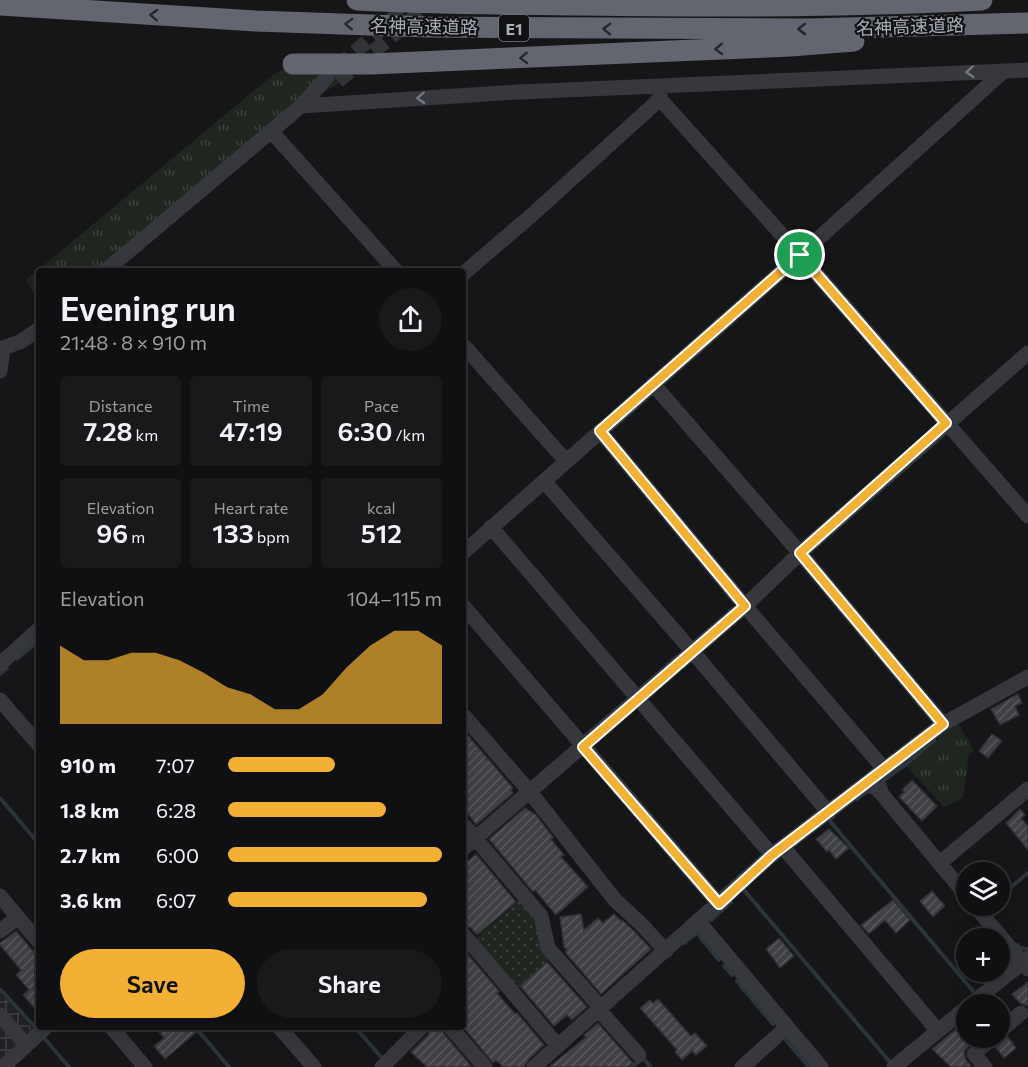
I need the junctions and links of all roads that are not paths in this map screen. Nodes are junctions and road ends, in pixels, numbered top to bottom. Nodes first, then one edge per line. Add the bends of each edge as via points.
1 (357, 0) edge
2 (982, 0) edge
3 (0, 5) edge
4 (1028, 24) edge
5 (293, 64) dead end
6 (1004, 70) junction
7 (1028, 70) edge
8 (332, 79) tunnel mouth
9 (660, 93) junction
10 (304, 103) junction
11 (271, 131) junction
12 (800, 255) junction
13 (109, 268) edge
14 (394, 268) edge
15 (466, 271) edge
16 (36, 333) edge
17 (466, 348) edge
18 (1, 349) edge
19 (1028, 353) edge
20 (0, 371) edge
21 (653, 384) junction
22 (946, 423) junction
23 (600, 431) junction
24 (566, 461) junction
25 (544, 481) junction
26 (1028, 516) edge
27 (492, 527) junction
28 (466, 550) edge
29 (800, 553) junction
30 (745, 606) junction
31 (466, 609) edge
32 (36, 632) edge
33 (692, 651) junction
34 (0, 664) edge
35 (1028, 676) edge
36 (639, 698) junction
37 (0, 700) edge
38 (466, 718) edge
39 (943, 724) junction
40 (34, 728) edge
41 (583, 747) junction
42 (885, 770) junction
43 (871, 781) junction
44 (1028, 789) edge
45 (530, 792) junction
46 (829, 813) junction
47 (469, 843) edge
48 (777, 851) junction
49 (940, 863) junction
50 (956, 883) edge
51 (0, 896) edge
52 (719, 904) junction
53 (984, 916) edge
54 (18, 917) junction
55 (699, 922) junction
56 (0, 931) edge
57 (466, 937) edge
58 (36, 938) edge
59 (666, 951) junction
60 (1026, 963) edge
61 (985, 994) edge
62 (600, 1009) junction
63 (1021, 1013) dead end
64 (0, 1015) edge
65 (956, 1016) edge
66 (1010, 1022) edge
67 (787, 1027) junction
68 (43, 1030) edge
69 (114, 1030) edge
70 (282, 1030) edge
71 (419, 1030) edge
72 (453, 1030) edge
73 (938, 1031) junction
74 (26, 1045) junction
75 (558, 1046) junction
76 (981, 1048) edge
77 (639, 1055) dead end
78 (3, 1067) edge
79 (145, 1067) edge
80 (314, 1067) edge
81 (382, 1067) edge
82 (485, 1067) edge
83 (534, 1067) edge
84 (742, 1067) edge
85 (820, 1067) edge
86 (894, 1067) edge
87 (985, 1067) edge

1 - 2 highway, 名神高速道路 / E1 via 678,7
4 -> 3 highway, 名神高速道路 / E1 via 809,29 426,27
4 -> 5 highway via 955,34 790,46
6 - 7 street
6 -> 9 street
6 - 12 street
8 - 10 street
9 -> 10 street via 479,95
9 - 12 street
9 - 15 street via 533,214
10 - 11 street
11 - 13 street
11 - 14 street
12 - 21 street
12 - 22 street
16 - 18 street
17 - 24 street
18 - 20 street
19 - 22 street
21 - 23 street
21 - 29 street
22 - 26 street
22 - 29 street
23 - 24 street
23 - 30 street
24 - 25 street
25 - 27 street
25 - 33 street
27 - 28 street
27 - 36 street
29 - 30 street
29 - 39 street
30 - 33 street
30 - 42 street
31 - 41 street
32 - 34 street
33 - 36 street
33 - 46 street
35 - 39 street
36 - 41 street
36 - 48 street
37 - 40 street
38 - 45 street
39 - 42 street
41 - 45 street
41 - 52 street
42 - 43 street
43 - 46 street
43 - 49 street
44 - 49 street
45 - 47 street
45 - 59 street via 615,900
46 - 48 street
47 - 62 street via 541,916 548,948
48 - 52 street
48 - 73 street
49 - 50 street
51 - 54 street
52 - 55 street
53 - 60 street
54 - 56 street
54 - 58 street
55 - 59 street
55 - 67 street
57 - 75 street
59 - 62 street
60 - 61 street
62 - 75 street
62 - 77 street
63 - 66 street
64 - 74 street
65 - 73 street
67 - 84 street
67 - 85 street
68 - 74 street
69 - 79 street
70 - 80 street
71 - 81 street
72 - 82 street
73 - 86 street
74 - 78 street
75 - 83 street
76 - 87 street via 974,1054

